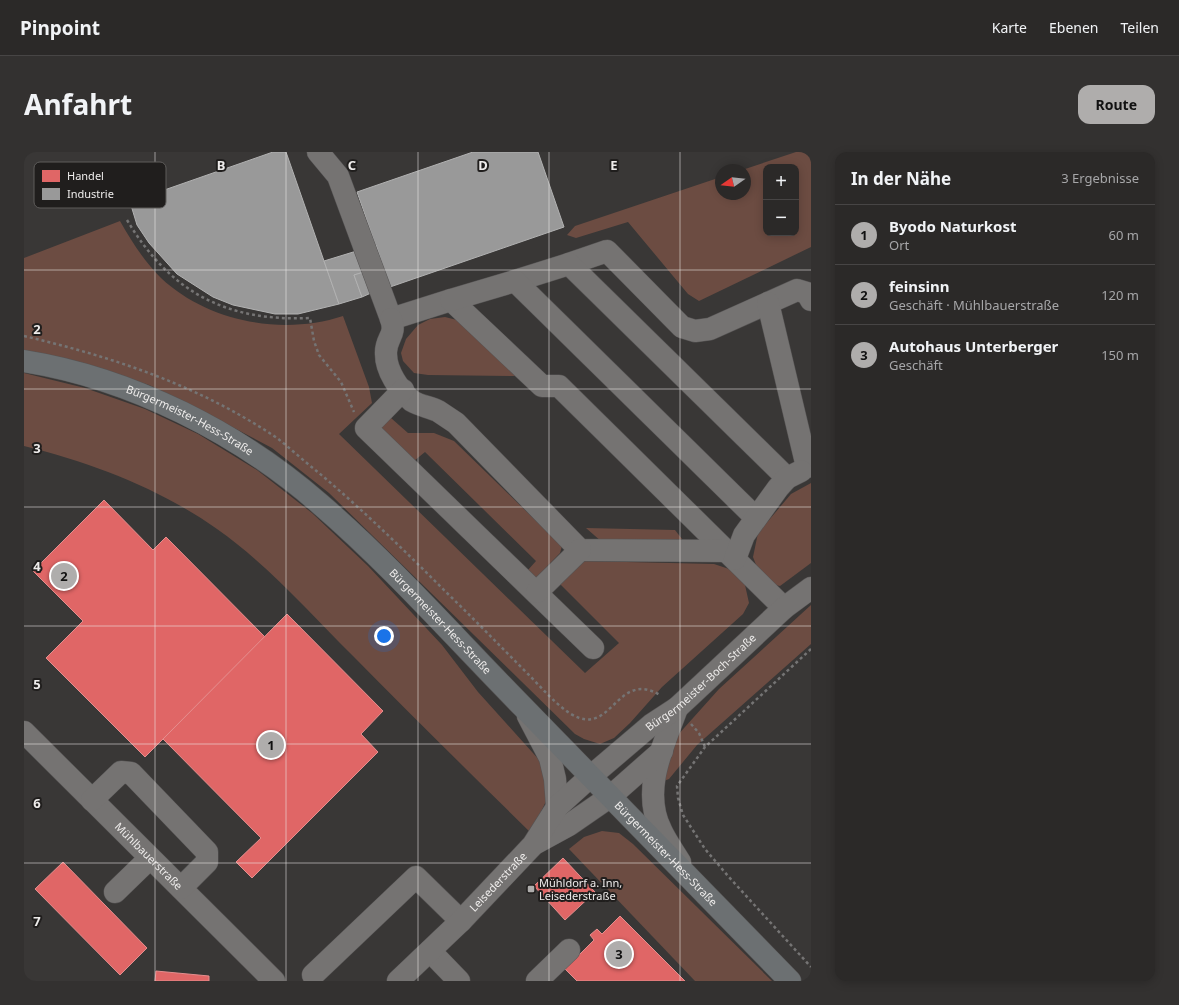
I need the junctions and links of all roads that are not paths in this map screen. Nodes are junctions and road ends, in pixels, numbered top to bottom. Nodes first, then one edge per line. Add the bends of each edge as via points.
1 (318, 152) edge
2 (569, 264) junction
3 (515, 280) junction
4 (451, 300) junction
5 (811, 300) edge
6 (768, 303) junction
7 (392, 319) junction
8 (24, 361) edge
9 (403, 390) junction
10 (809, 467) edge
11 (787, 478) junction
12 (756, 518) junction
13 (580, 550) junction
14 (730, 555) junction
15 (811, 588) edge
16 (537, 592) junction
17 (784, 608) junction
18 (593, 648) dead end
19 (524, 708) junction
20 (677, 708) junction
21 (24, 732) edge
22 (662, 751) junction
23 (590, 777) junction
24 (611, 796) junction
25 (92, 800) junction
26 (557, 806) junction
27 (533, 845) junction
28 (150, 858) junction
29 (689, 877) junction
30 (181, 888) junction
31 (115, 892) dead end
32 (461, 921) junction
33 (569, 950) dead end
34 (430, 951) junction
35 (313, 975) dead end
36 (274, 981) edge
37 (398, 981) edge
38 (459, 981) edge
39 (537, 981) edge
40 (790, 981) edge

1 - 7 street via 338,176
2 - 3 street
2 - 6 street via 607,251 682,327 695,331 710,329
2 - 11 street
3 - 4 street
3 - 12 street
4 - 7 street
4 - 14 street via 542,386 559,386
5 - 6 street via 807,293 797,290
6 - 10 street
7 - 9 street via 394,329 385,352 391,375
8 - 19 main road, Bürgermeister-Hess-Straße via 137,392 204,424 263,460 320,503
9 - 13 street via 412,400 456,423
9 - 16 street via 366,428
10 - 11 street
11 - 12 street
12 - 14 street
13 - 14 street
13 - 16 street
14 - 17 street
15 - 17 street, Bürgermeister-Boch-Straße
16 - 18 street
17 - 20 street, Bürgermeister-Boch-Straße
19 - 23 main road, Bürgermeister-Hess-Straße
19 - 26 street via 550,758
20 - 22 street
20 - 23 street, Bürgermeister-Boch-Straße via 651,725
21 - 25 street, Mühlbauerstraße
22 - 24 street
22 - 29 street via 652,790 653,806 660,830
23 - 24 main road, Bürgermeister-Hess-Straße
23 - 26 street, Leisederstraße
24 - 27 street
24 - 29 main road, Bürgermeister-Hess-Straße
25 - 28 street, Mühlbauerstraße
25 - 30 street via 121,772 131,773 207,852 206,862
26 - 27 street, Leisederstraße
27 - 32 street, Leisederstraße
28 - 30 street, Mühlbauerstraße
28 - 31 street
29 - 40 main road, Bürgermeister-Hess-Straße
30 - 36 street, Mühlbauerstraße
32 - 34 street, Leisederstraße
32 - 35 street via 416,877
33 - 39 street
34 - 37 street, Leisederstraße
34 - 38 street

